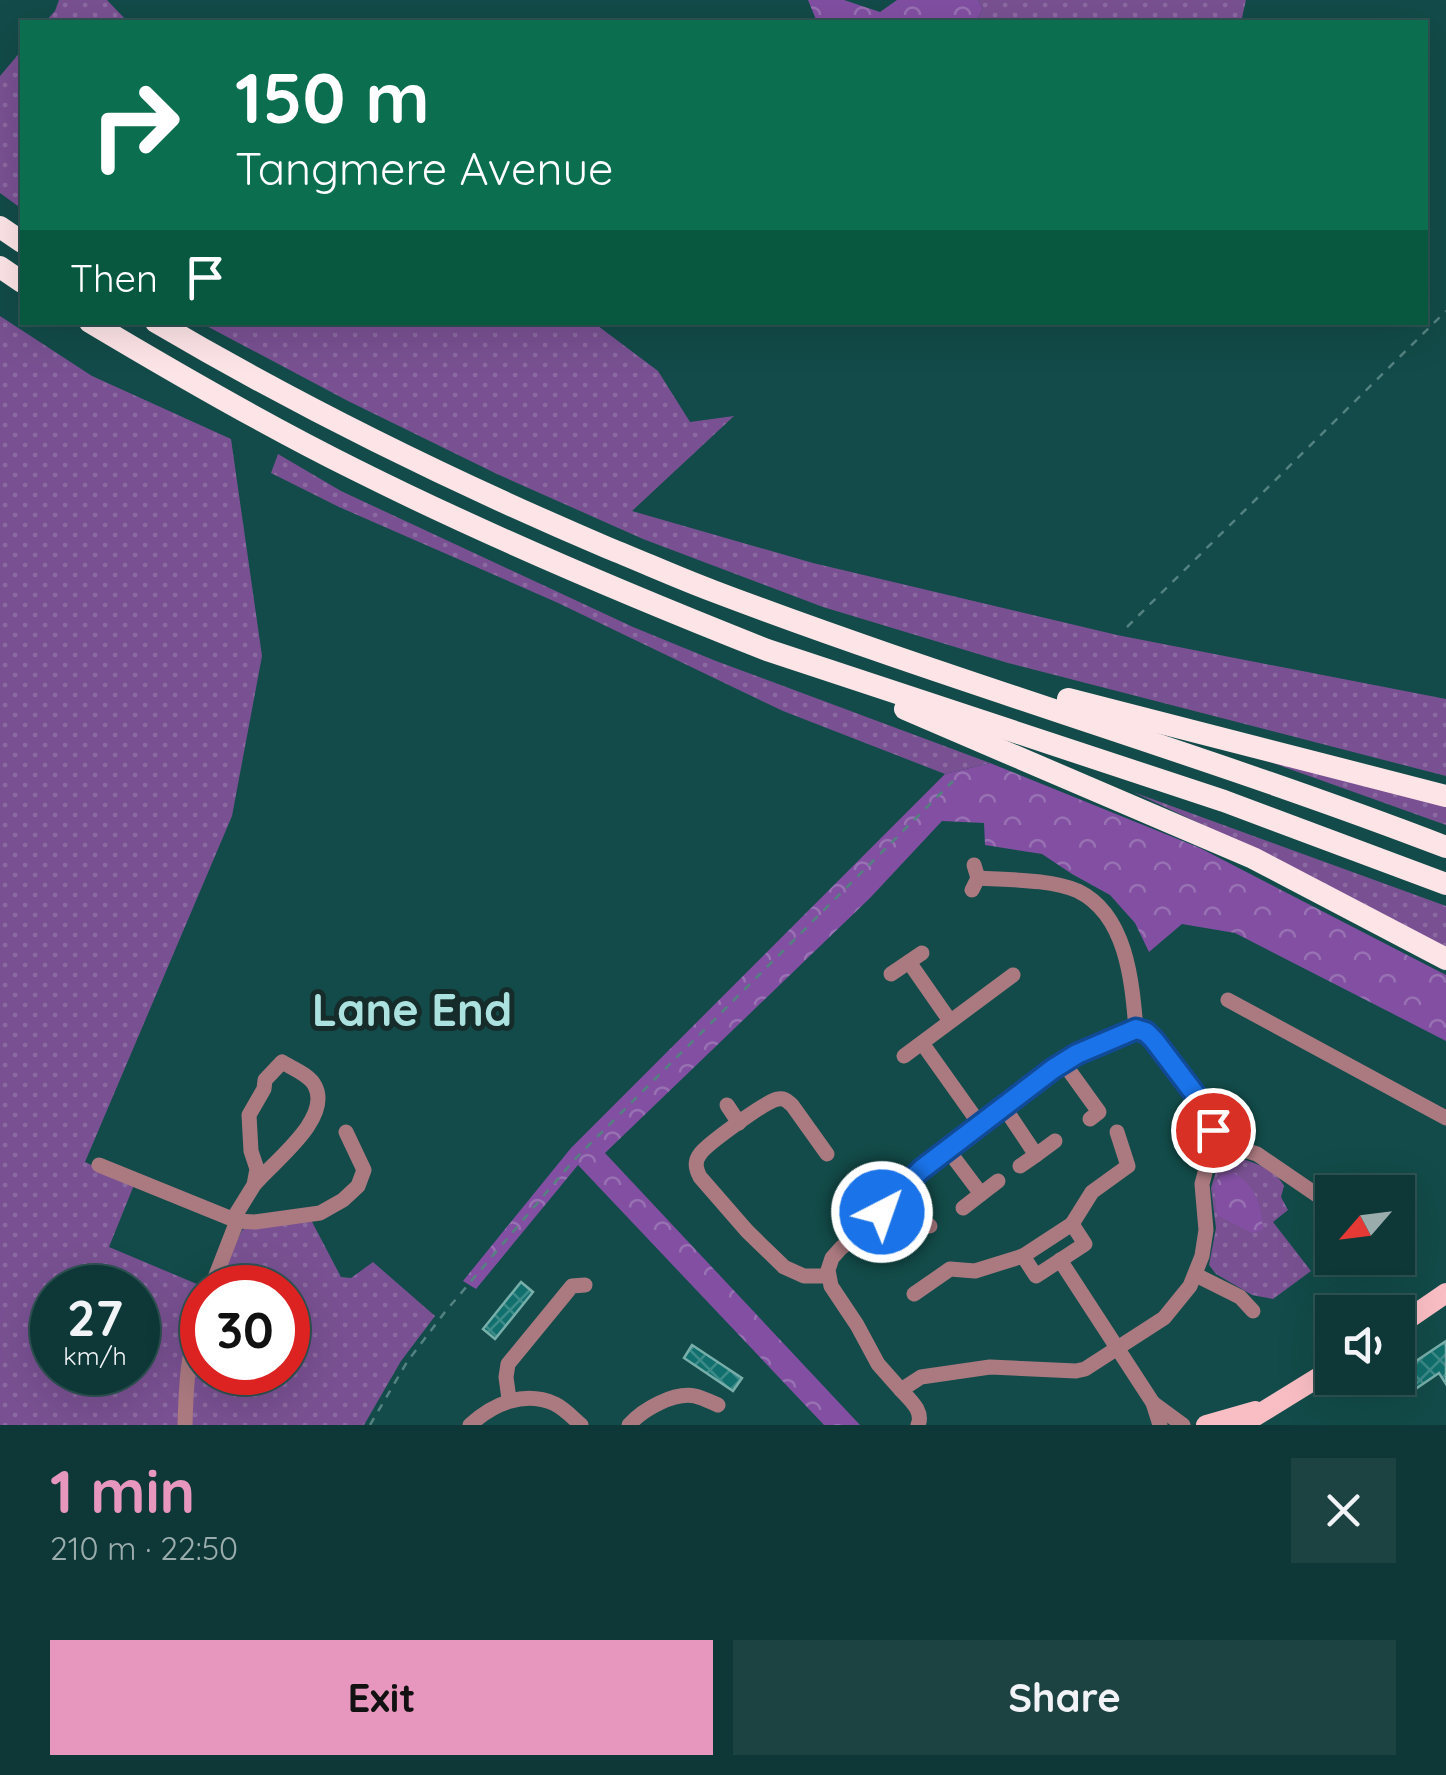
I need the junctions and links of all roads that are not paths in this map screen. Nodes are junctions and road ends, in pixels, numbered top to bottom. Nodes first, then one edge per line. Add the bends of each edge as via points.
1 (95, 325) edge
2 (161, 325) edge
3 (871, 648) junction
4 (767, 650) junction
5 (1446, 796) edge
6 (1446, 847) edge
7 (974, 878) dead end
8 (1446, 884) edge
9 (1446, 959) edge
10 (892, 974) dead end
11 (1013, 975) dead end
12 (1228, 1000) dead end
13 (957, 1016) junction
14 (1136, 1029) junction
15 (922, 1043) junction
16 (904, 1056) dead end
17 (1063, 1062) junction
18 (726, 1105) dead end
19 (1004, 1107) junction
20 (1100, 1111) dead end
21 (1446, 1118) edge
22 (739, 1123) junction
23 (981, 1126) junction
24 (346, 1132) dead end
25 (1117, 1132) dead end
26 (1055, 1142) dead end
27 (1212, 1147) junction
28 (948, 1150) junction
29 (827, 1154) dead end
30 (1036, 1155) junction
31 (99, 1165) dead end
32 (1020, 1166) dead end
33 (998, 1182) dead end
34 (254, 1185) junction
35 (1306, 1193) dead end
36 (981, 1194) junction
37 (894, 1197) junction
38 (963, 1208) dead end
39 (235, 1220) junction
40 (1072, 1224) junction
41 (930, 1226) dead end
42 (1023, 1256) junction
43 (1060, 1260) junction
44 (219, 1265) edge
45 (1196, 1274) junction
46 (828, 1276) junction
47 (585, 1285) dead end
48 (1446, 1293) edge
49 (914, 1294) dead end
50 (1254, 1312) dead end
51 (1415, 1314) edge
52 (1118, 1348) junction
53 (1315, 1379) edge
54 (902, 1390) junction
55 (186, 1395) edge
56 (509, 1399) junction
57 (1153, 1403) junction
58 (718, 1405) dead end
59 (1271, 1406) junction
60 (186, 1425) edge
61 (470, 1425) edge
62 (582, 1425) edge
63 (630, 1425) edge
64 (918, 1425) edge
65 (1160, 1425) edge
66 (1182, 1425) edge
67 (1206, 1425) edge
68 (1241, 1425) edge

1 - 4 highway via 356,470 531,553
2 - 3 highway via 375,442 541,519
3 - 5 highway
3 - 6 highway
4 - 8 highway via 1224,801
4 - 9 highway via 1253,858
7 - 14 street via 1045,883 1078,891 1096,904 1120,940
10 - 13 street via 916,958
11 - 13 street
12 - 21 street
13 - 15 street
14 - 17 street
14 - 27 street via 1150,1036 1204,1106
15 - 16 street
15 - 23 street
17 - 19 street
17 - 20 street
18 - 22 street
19 - 23 street
19 - 30 street
22 - 29 street via 785,1100
22 - 46 street via 700,1154 698,1172 784,1267
23 - 28 street
24 - 39 street via 364,1170 343,1200 320,1213
25 - 40 street via 1128,1166 1092,1192
26 - 30 street
27 - 35 street via 1256,1154
27 - 45 street via 1202,1184 1206,1230
28 - 36 street
28 - 37 street
30 - 32 street
31 - 39 street
33 - 36 street
34 - 34 street via 249,1115 282,1062 310,1080 318,1102 308,1129
34 - 39 street
36 - 38 street
37 - 41 street
37 - 46 street via 836,1252
39 - 44 street
40 - 42 street
40 - 43 street via 1085,1244
42 - 43 street via 1036,1276
42 - 49 street via 975,1270 950,1269
43 - 52 street
45 - 50 street
45 - 52 street via 1164,1318
46 - 54 street via 878,1364
47 - 56 street via 572,1286 508,1364
48 - 51 main road
52 - 54 street via 1076,1371 990,1366 921,1377
52 - 57 street
53 - 59 main road
54 - 64 street via 919,1411
55 - 60 street
56 - 61 street
56 - 62 street via 553,1403
57 - 65 street
57 - 66 street
58 - 63 street via 682,1397 646,1410
59 - 67 main road
59 - 68 main road

